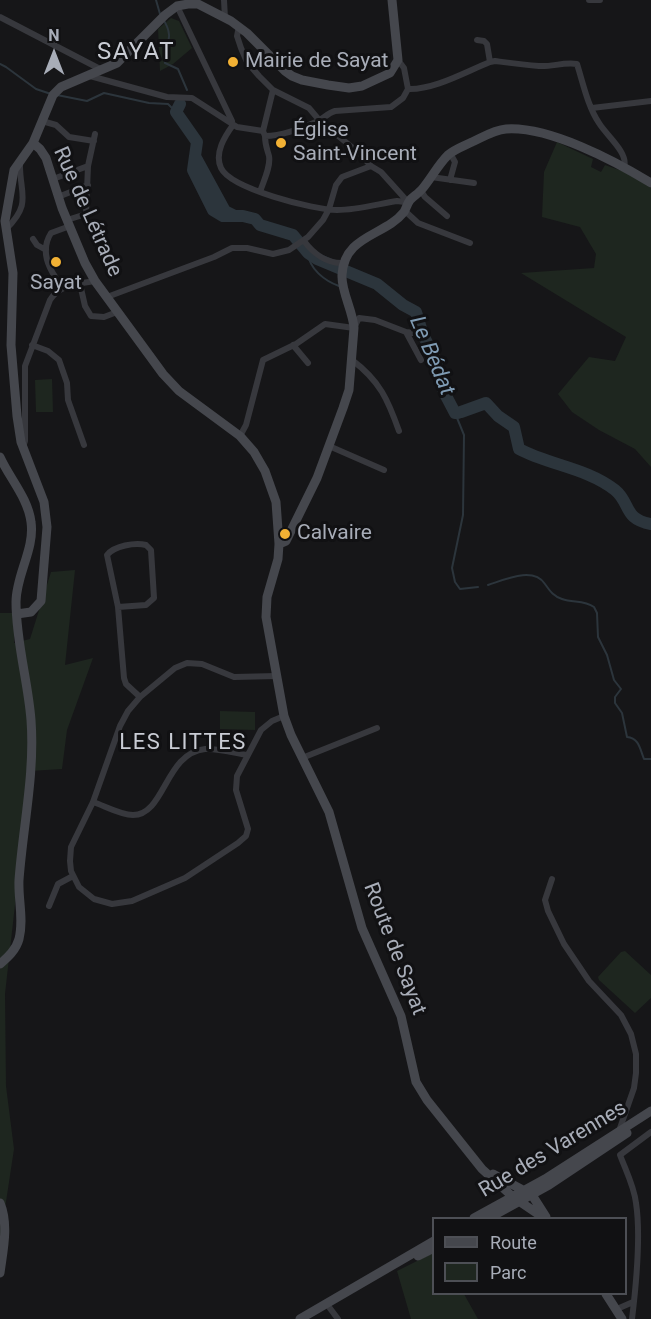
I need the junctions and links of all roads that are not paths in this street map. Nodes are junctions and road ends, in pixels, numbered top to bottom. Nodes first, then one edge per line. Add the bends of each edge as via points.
1 (224, 0) edge
2 (392, 0) edge
3 (589, 0) edge
4 (600, 0) edge
5 (183, 3) edge
6 (201, 3) edge
7 (0, 17) edge
8 (225, 18) junction
9 (239, 26) junction
10 (477, 40) dead end
11 (398, 60) junction
12 (490, 62) junction
13 (103, 70) junction
14 (90, 76) junction
15 (408, 89) junction
16 (273, 90) junction
17 (651, 101) edge
18 (592, 108) junction
19 (42, 121) junction
20 (320, 121) junction
21 (234, 124) junction
22 (264, 134) junction
23 (33, 143) junction
24 (450, 153) junction
25 (20, 161) junction
26 (88, 166) junction
27 (371, 166) junction
28 (624, 167) junction
29 (431, 177) junction
30 (52, 178) junction
31 (450, 180) junction
32 (474, 183) dead end
33 (651, 183) edge
34 (88, 185) junction
35 (421, 191) junction
36 (261, 192) junction
37 (58, 197) junction
38 (406, 207) junction
39 (328, 209) junction
40 (447, 216) dead end
41 (69, 223) junction
42 (6, 230) junction
43 (33, 239) dead end
44 (301, 243) junction
45 (470, 243) dead end
46 (46, 250) junction
47 (343, 268) junction
48 (95, 281) junction
49 (80, 284) junction
50 (63, 287) junction
51 (107, 297) junction
52 (350, 309) junction
53 (117, 312) junction
54 (359, 318) junction
55 (354, 328) junction
56 (406, 332) junction
57 (421, 334) dead end
58 (32, 345) junction
59 (293, 345) junction
60 (352, 360) junction
61 (421, 360) dead end
62 (308, 363) dead end
63 (399, 431) dead end
64 (240, 436) junction
65 (84, 445) dead end
66 (329, 446) junction
67 (23, 448) junction
68 (0, 457) edge
69 (384, 470) dead end
70 (279, 544) junction
71 (118, 607) junction
72 (17, 614) junction
73 (277, 676) junction
74 (140, 697) junction
75 (284, 716) junction
76 (376, 728) dead end
77 (247, 755) junction
78 (302, 758) junction
79 (93, 802) junction
80 (73, 876) junction
81 (552, 879) dead end
82 (49, 906) dead end
83 (0, 964) edge
84 (651, 1111) edge
85 (651, 1118) edge
86 (651, 1132) edge
87 (621, 1134) junction
88 (479, 1164) junction
89 (528, 1192) junction
90 (516, 1199) junction
91 (0, 1203) edge
92 (479, 1217) edge
93 (490, 1217) edge
94 (544, 1217) edge
95 (545, 1217) edge
96 (432, 1242) edge
97 (432, 1249) edge
98 (0, 1273) edge
99 (377, 1274) junction
100 (607, 1295) edge
101 (633, 1302) junction
102 (326, 1304) junction
103 (617, 1309) junction
104 (300, 1319) edge
105 (338, 1319) edge
106 (622, 1319) edge
107 (632, 1319) edge

1 - 8 street
2 - 11 street
3 - 4 street
5 - 6 street
5 - 13 street via 121,60
5 - 21 street
6 - 8 street
7 - 13 street
8 - 9 street
9 - 11 street via 285,71 310,82 362,86 390,72
9 - 16 street via 237,36 245,57
10 - 12 street via 487,44
11 - 15 street via 404,68
12 - 15 street via 434,85
12 - 18 street via 577,64
13 - 14 street
14 - 19 street via 54,93
14 - 21 street via 167,97 192,98
15 - 20 street via 391,107 334,111
16 - 20 street via 309,108
16 - 22 street
17 - 18 street
18 - 28 street via 597,122 623,157
19 - 23 street
19 - 26 street via 56,125 69,137 94,137
20 - 22 street via 283,135
20 - 27 street
21 - 22 street
21 - 36 street via 221,147 221,168 234,180
22 - 36 street via 269,156
23 - 25 street
23 - 30 street, Rue de Létrade via 46,158
24 - 28 street via 496,132 513,129 559,138
24 - 29 street
24 - 31 street via 455,162
25 - 42 street via 13,173
25 - 42 street via 25,200
26 - 30 street
26 - 34 street
27 - 38 street via 381,172
27 - 39 street via 342,177
28 - 33 street
29 - 31 street
29 - 35 street
30 - 37 street, Rue de Létrade
31 - 32 street
34 - 37 street
34 - 41 street via 86,214
35 - 38 street
35 - 40 street
36 - 39 street
37 - 41 street, Rue de Létrade
38 - 39 street via 397,201
38 - 45 street via 418,223
38 - 47 street via 396,219 351,250
39 - 44 street
41 - 46 street via 51,233
41 - 48 street, Rue de Létrade
42 - 67 street via 13,273 11,362
43 - 46 street
44 - 47 street
44 - 51 street via 273,254 232,248
46 - 50 street via 48,265
47 - 52 street
48 - 49 street
48 - 51 street, Rue de Létrade
49 - 50 street
49 - 53 street via 91,316
50 - 58 street via 50,300
51 - 53 street, Rue de Létrade
52 - 54 street
52 - 55 street
53 - 64 street, Rue de Létrade via 169,382
54 - 55 street
54 - 56 street
55 - 59 street via 325,324
55 - 60 street
56 - 57 street
56 - 61 street
58 - 65 street via 59,360
58 - 67 street via 25,366
59 - 62 street
59 - 64 street via 263,360
60 - 63 street via 383,391
60 - 66 street via 349,390
64 - 70 street, Rue de Létrade via 258,458 271,485
66 - 69 street
66 - 70 street via 311,492 286,541
67 - 72 street via 44,502 47,527 41,601 31,612
68 - 72 street via 26,503 32,525 18,585
70 - 73 street, Route de Sayat via 266,607
71 - 71 street via 107,555 111,550 146,545 151,550 154,598 146,605
71 - 74 street via 124,678
72 - 83 street via 30,705 32,756 19,880 20,933 16,946
73 - 74 street via 234,677 202,664 187,663
73 - 75 street, Route de Sayat
74 - 79 street via 120,726
75 - 77 street via 261,730
75 - 78 street, Route de Sayat
76 - 78 street
77 - 79 street via 212,749 187,755 152,804 141,813 129,814
77 - 80 street via 235,784 248,829 238,843 185,878 125,903 94,899
78 - 88 street, Route de Sayat via 326,804 365,935 401,1016 416,1082
79 - 80 street via 71,848
80 - 82 street via 58,884
81 - 87 street via 545,900 559,934 589,981 621,1015 633,1043 634,1088
84 - 87 street, Rue des Varennes
85 - 87 street, Rue des Varennes
86 - 101 street via 620,1155 637,1204
87 - 89 street, Rue des Varennes
88 - 89 street, Route de Sayat
88 - 90 street, Route de Sayat
89 - 90 street, Rue des Varennes
89 - 95 street, Route de Sayat
90 - 92 street, Rue des Varennes
90 - 93 street, Rue des Varennes
90 - 94 street, Route de Sayat
91 - 98 street via 5,1228
96 - 99 street
97 - 99 street
99 - 102 street
100 - 103 street
101 - 103 street
101 - 107 street
102 - 104 street
102 - 105 street
103 - 106 street

